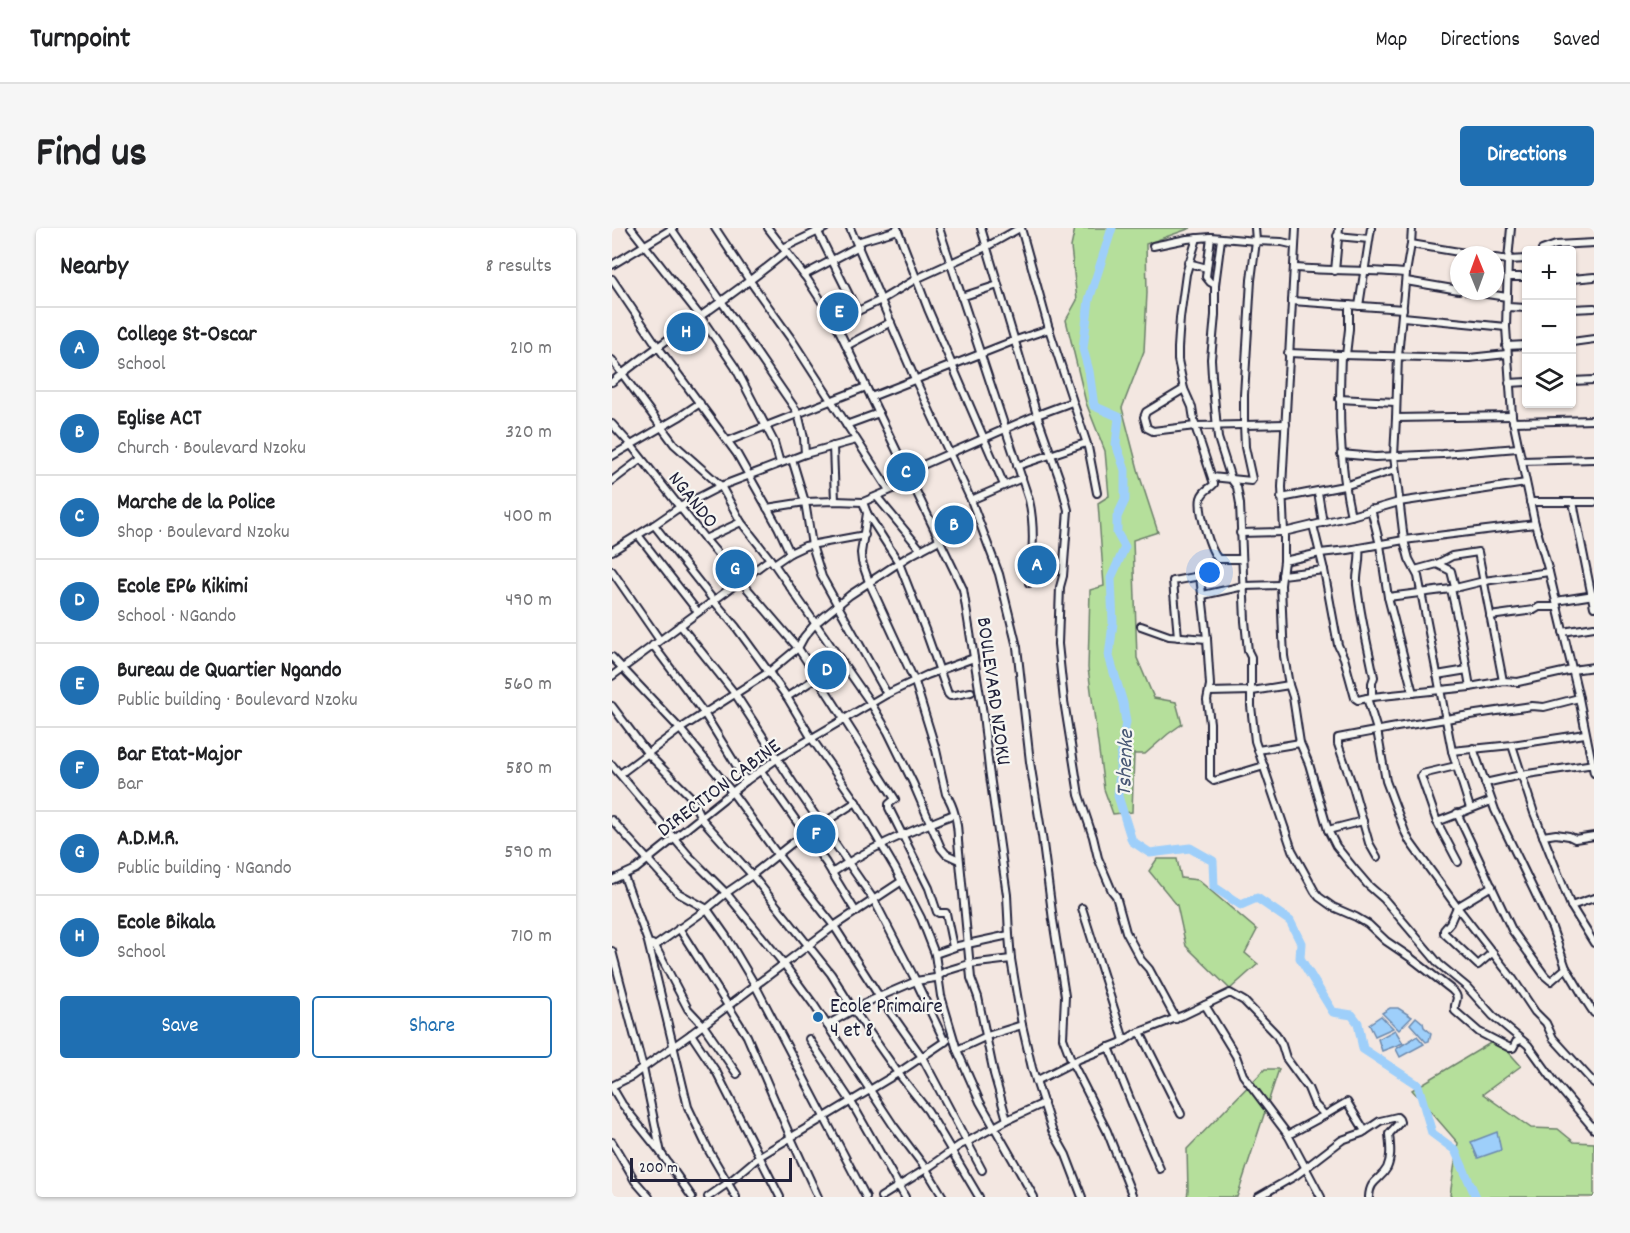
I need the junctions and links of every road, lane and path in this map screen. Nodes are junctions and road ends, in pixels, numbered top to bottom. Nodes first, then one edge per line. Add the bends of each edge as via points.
1 (631, 228) edge
2 (672, 228) edge
3 (715, 228) edge
4 (770, 228) edge
5 (825, 228) edge
6 (850, 228) edge
7 (939, 228) edge
8 (981, 228) edge
9 (1020, 228) edge
10 (1255, 228) edge
11 (1296, 228) edge
12 (1339, 228) edge
13 (1371, 228) edge
14 (1412, 228) edge
15 (1511, 228) edge
16 (817, 229) edge
17 (897, 229) edge
18 (1337, 236) junction
19 (1211, 237) junction
20 (1197, 238) junction
21 (1369, 238) junction
22 (1221, 239) junction
23 (1256, 241) junction
24 (1594, 243) edge
25 (858, 244) junction
26 (1411, 244) junction
27 (1295, 245) junction
28 (644, 246) junction
29 (1153, 246) dead end
30 (1553, 246) edge
31 (986, 247) junction
32 (785, 250) junction
33 (1450, 250) edge
34 (832, 259) junction
35 (1504, 259) edge
36 (1522, 259) edge
37 (1508, 260) junction
38 (1188, 262) junction
39 (612, 265) edge
40 (950, 265) junction
41 (1207, 268) junction
42 (1295, 268) junction
43 (1364, 270) junction
44 (1335, 271) junction
45 (1406, 273) junction
46 (804, 275) junction
47 (1508, 277) junction
48 (1594, 277) edge
49 (1522, 278) edge
50 (612, 279) edge
51 (916, 279) junction
52 (1576, 279) edge
53 (750, 281) junction
54 (1406, 281) junction
55 (998, 285) junction
56 (1215, 285) junction
57 (1450, 288) edge
58 (961, 297) junction
59 (1504, 297) edge
60 (1507, 297) junction
61 (881, 300) junction
62 (721, 301) junction
63 (1292, 301) junction
64 (1349, 305) junction
65 (1359, 306) junction
66 (1507, 308) junction
67 (1522, 308) edge
68 (1403, 309) junction
69 (1576, 309) edge
70 (1594, 309) edge
71 (857, 311) junction
72 (700, 316) junction
73 (1403, 317) junction
74 (835, 322) junction
75 (891, 322) junction
76 (1506, 327) junction
77 (1049, 329) junction
78 (1594, 339) edge
79 (1016, 340) junction
80 (1576, 341) edge
81 (1522, 345) edge
82 (846, 346) junction
83 (1506, 346) junction
84 (658, 347) junction
85 (1288, 353) junction
86 (980, 354) junction
87 (1507, 354) junction
88 (1343, 355) junction
89 (1398, 356) junction
90 (612, 360) edge
91 (952, 365) junction
92 (622, 374) junction
93 (915, 379) junction
94 (1594, 380) edge
95 (1576, 381) edge
96 (612, 382) edge
97 (1522, 382) edge
98 (1509, 383) junction
99 (866, 387) junction
100 (1184, 389) junction
101 (871, 397) junction
102 (1339, 399) junction
103 (831, 402) junction
104 (1072, 402) junction
105 (1395, 402) junction
106 (700, 403) junction
107 (798, 413) junction
108 (879, 413) junction
109 (1037, 415) junction
110 (1396, 418) junction
111 (1513, 419) junction
112 (1594, 420) edge
113 (612, 424) edge
114 (1244, 424) junction
115 (1286, 424) junction
116 (846, 425) junction
117 (1216, 425) junction
118 (766, 426) junction
119 (1195, 426) junction
120 (662, 428) junction
121 (1005, 430) junction
122 (984, 439) junction
123 (856, 440) junction
124 (728, 441) junction
125 (1086, 443) junction
126 (631, 445) junction
127 (833, 446) junction
128 (1518, 448) junction
129 (950, 453) junction
130 (805, 454) junction
131 (1341, 454) junction
132 (1052, 455) junction
133 (612, 456) edge
134 (1394, 456) junction
135 (641, 459) junction
136 (792, 459) junction
137 (1594, 459) edge
138 (1522, 461) junction
139 (780, 464) junction
140 (1017, 466) junction
141 (1395, 470) junction
142 (907, 472) junction
143 (748, 475) junction
144 (1212, 477) junction
145 (1022, 478) junction
146 (1232, 479) junction
147 (612, 481) edge
148 (912, 481) junction
149 (1526, 483) junction
150 (1004, 485) junction
151 (721, 486) junction
152 (1344, 486) junction
153 (889, 490) junction
154 (1318, 492) junction
155 (1097, 493) dead end
156 (877, 497) junction
157 (1281, 498) junction
158 (971, 500) junction
159 (835, 501) junction
160 (805, 502) junction
161 (863, 502) junction
162 (1399, 502) junction
163 (1530, 502) junction
164 (1573, 502) junction
165 (1594, 502) edge
166 (680, 507) junction
167 (767, 508) junction
168 (1371, 510) junction
169 (867, 513) junction
170 (1351, 516) junction
171 (741, 522) junction
172 (1323, 523) junction
173 (1535, 524) junction
174 (654, 525) junction
175 (1313, 525) junction
176 (1284, 532) junction
177 (1240, 533) junction
178 (638, 535) junction
179 (865, 535) junction
180 (705, 539) junction
181 (940, 539) junction
182 (1404, 540) junction
183 (812, 544) junction
184 (1380, 545) junction
185 (1359, 548) junction
186 (921, 550) junction
187 (612, 551) edge
188 (790, 553) junction
189 (1320, 553) junction
190 (1241, 559) junction
191 (772, 561) junction
192 (1284, 561) junction
193 (899, 563) junction
194 (1437, 564) junction
195 (1324, 570) junction
196 (1415, 570) junction
197 (612, 571) edge
198 (1549, 572) junction
199 (1282, 575) junction
200 (740, 580) junction
201 (1484, 581) junction
202 (869, 582) junction
203 (1029, 583) dead end
204 (1281, 585) junction
205 (1244, 586) junction
206 (1453, 588) junction
207 (1421, 592) junction
208 (1203, 595) junction
209 (1590, 596) edge
210 (1388, 597) junction
211 (714, 601) junction
212 (838, 604) junction
213 (1556, 604) junction
214 (1593, 606) edge
215 (698, 612) junction
216 (1490, 616) junction
217 (815, 624) junction
218 (680, 625) junction
219 (1142, 626) dead end
220 (1594, 627) edge
221 (1563, 632) junction
222 (1178, 637) junction
223 (659, 639) junction
224 (1207, 639) junction
225 (653, 645) junction
226 (798, 648) junction
227 (612, 657) edge
228 (974, 658) junction
229 (1594, 667) edge
230 (623, 669) junction
231 (1467, 670) junction
232 (1572, 670) junction
233 (940, 671) junction
234 (769, 672) junction
235 (1437, 675) junction
236 (612, 676) edge
237 (818, 677) junction
238 (1503, 681) junction
239 (915, 682) junction
240 (1289, 685) junction
241 (1470, 687) junction
242 (1252, 691) junction
243 (1440, 691) junction
244 (971, 692) dead end
245 (1209, 692) junction
246 (1413, 693) junction
247 (887, 694) junction
248 (736, 695) junction
249 (787, 697) junction
250 (1370, 698) junction
251 (1579, 698) junction
252 (872, 705) junction
253 (612, 706) edge
254 (704, 713) junction
255 (1446, 719) junction
256 (845, 720) junction
257 (680, 729) junction
258 (1377, 730) junction
259 (1586, 734) junction
260 (812, 739) junction
261 (1300, 744) junction
262 (1512, 745) junction
263 (1473, 748) junction
264 (1258, 750) junction
265 (1452, 751) junction
266 (648, 754) junction
267 (778, 759) junction
268 (1593, 764) edge
269 (612, 765) edge
270 (1264, 766) junction
271 (1456, 766) junction
272 (761, 771) junction
273 (1594, 773) edge
274 (620, 774) junction
275 (1521, 775) junction
276 (746, 781) junction
277 (1485, 783) junction
278 (732, 792) junction
279 (1491, 801) junction
280 (856, 802) junction
281 (1470, 808) junction
282 (1458, 813) junction
283 (954, 814) junction
284 (701, 818) junction
285 (612, 820) edge
286 (1363, 821) junction
287 (1437, 822) junction
288 (821, 824) junction
289 (930, 824) junction
290 (1328, 830) junction
291 (805, 834) junction
292 (903, 836) junction
293 (1543, 836) junction
294 (1594, 836) edge
295 (675, 839) junction
296 (880, 845) junction
297 (777, 854) junction
298 (1377, 857) dead end
299 (648, 860) junction
300 (959, 860) junction
301 (848, 862) junction
302 (1458, 862) dead end
303 (832, 873) junction
304 (752, 875) junction
305 (624, 876) junction
306 (612, 880) edge
307 (902, 881) junction
308 (1491, 886) junction
309 (726, 893) junction
310 (1594, 898) edge
311 (874, 900) junction
312 (1571, 906) junction
313 (1457, 907) junction
314 (1082, 908) dead end
315 (707, 909) junction
316 (856, 912) junction
317 (834, 926) junction
318 (680, 928) junction
319 (1009, 935) junction
320 (648, 942) junction
321 (1594, 943) edge
322 (968, 944) junction
323 (809, 945) junction
324 (655, 946) junction
325 (953, 947) junction
326 (612, 951) edge
327 (1493, 952) junction
328 (935, 954) junction
329 (1011, 959) junction
330 (784, 964) junction
331 (969, 964) junction
332 (1566, 968) junction
333 (938, 977) junction
334 (916, 981) junction
335 (755, 985) junction
336 (879, 996) junction
337 (1205, 1005) junction
338 (728, 1006) junction
339 (853, 1009) junction
340 (1594, 1013) edge
341 (1176, 1019) junction
342 (703, 1025) junction
343 (827, 1025) junction
344 (1022, 1025) junction
345 (1140, 1032) junction
346 (691, 1034) junction
347 (987, 1036) junction
348 (952, 1037) junction
349 (809, 1039) dead end
350 (1124, 1040) junction
351 (1521, 1040) junction
352 (945, 1042) junction
353 (673, 1047) junction
354 (1109, 1047) junction
355 (957, 1050) junction
356 (922, 1057) junction
357 (1072, 1062) junction
358 (643, 1068) junction
359 (898, 1073) junction
360 (737, 1074) dead end
361 (1036, 1081) junction
362 (1594, 1083) edge
363 (612, 1087) edge
364 (870, 1089) junction
365 (850, 1101) junction
366 (1044, 1103) junction
367 (1180, 1114) dead end
368 (1325, 1115) junction
369 (825, 1117) junction
370 (1007, 1120) junction
371 (994, 1126) junction
372 (1594, 1129) edge
373 (1365, 1131) junction
374 (1288, 1135) junction
375 (791, 1138) junction
376 (612, 1142) edge
377 (968, 1142) junction
378 (952, 1150) junction
379 (662, 1153) junction
380 (760, 1156) junction
381 (1305, 1168) junction
382 (1160, 1169) dead end
383 (926, 1170) junction
384 (982, 1170) dead end
385 (728, 1183) junction
386 (899, 1186) junction
387 (649, 1197) edge
388 (692, 1197) edge
389 (708, 1197) edge
390 (736, 1197) edge
391 (780, 1197) edge
392 (818, 1197) edge
393 (866, 1197) edge
394 (881, 1197) edge
395 (905, 1197) edge
396 (943, 1197) edge
397 (979, 1197) edge
398 (1034, 1197) edge
399 (1082, 1197) edge
400 (1133, 1197) edge
401 (1258, 1197) edge
402 (1321, 1197) edge
403 (1369, 1197) edge

1 - 28 street
2 - 28 street
2 - 62 street
3 - 53 street
4 - 32 street, BOULEVARD NZOKU
5 - 16 street
6 - 25 street
7 - 40 street
8 - 31 street
9 - 31 street
9 - 77 street
10 - 23 street
11 - 27 street
12 - 18 street
13 - 21 street
14 - 26 street
15 - 37 street
16 - 32 street
16 - 34 street
17 - 25 street
17 - 51 street
18 - 21 street
18 - 44 street
19 - 20 street
19 - 22 street
19 - 41 street
20 - 29 street
20 - 38 street
21 - 43 street
22 - 23 street
22 - 56 street
23 - 27 street
23 - 114 street
24 - 30 street
25 - 34 street
25 - 61 street
26 - 33 street
26 - 45 street
27 - 42 street
28 - 39 street
28 - 72 street
31 - 40 street
31 - 55 street
32 - 46 street, BOULEVARD NZOKU
32 - 53 street
34 - 46 street
34 - 71 street
35 - 37 street
36 - 37 street
37 - 47 street
38 - 41 street
38 - 100 street via 1178,348
40 - 51 street
40 - 58 street
41 - 56 street via 1207,280
42 - 44 street
42 - 63 street
43 - 44 street
43 - 45 street
43 - 65 street
45 - 54 street
46 - 74 street, BOULEVARD NZOKU
47 - 49 street
47 - 60 street
48 - 52 street
50 - 84 street
51 - 61 street
51 - 91 street
53 - 62 street
53 - 103 street
54 - 57 street
54 - 68 street
55 - 58 street
55 - 79 street
56 - 117 street via 1211,359
58 - 86 street
59 - 60 street
60 - 66 street
61 - 71 street
61 - 75 street
62 - 72 street
62 - 107 street
63 - 64 street
63 - 85 street
64 - 65 street
64 - 88 street
65 - 68 street
66 - 67 street
66 - 76 street
68 - 73 street
69 - 70 street
71 - 74 street
72 - 84 street
72 - 118 street via 735,367
73 - 76 street
73 - 89 street
74 - 82 street, BOULEVARD NZOKU
75 - 82 street
75 - 93 street
76 - 83 street
77 - 79 street
77 - 104 street
78 - 80 street
79 - 86 street
79 - 109 street
81 - 83 street
82 - 99 street, BOULEVARD NZOKU
83 - 87 street
84 - 92 street
84 - 106 street
85 - 88 street
85 - 115 street
86 - 91 street
86 - 121 street
87 - 89 street via 1469,358
87 - 98 street
88 - 89 street
88 - 102 street
89 - 105 street
90 - 92 street
91 - 93 street
91 - 122 street
92 - 96 street
92 - 120 street
93 - 101 street
93 - 129 street
94 - 95 street
97 - 98 street
98 - 111 street
99 - 101 street, BOULEVARD NZOKU
99 - 103 street
100 - 119 street
100 - 119 street via 1146,412 1146,425 1153,431
101 - 108 street, BOULEVARD NZOKU
102 - 105 street
102 - 131 street
103 - 107 street
103 - 116 street
104 - 109 street
104 - 125 street
105 - 110 street
106 - 120 street
106 - 124 street
107 - 118 street
107 - 130 street
108 - 116 street
108 - 142 street, BOULEVARD NZOKU
109 - 121 street
109 - 132 street
110 - 111 street
110 - 134 street
111 - 112 street
111 - 128 street
113 - 126 street, NGANDO
114 - 115 street
114 - 117 street
114 - 146 street via 1251,480
115 - 157 street
116 - 123 street
117 - 119 street
117 - 146 street
118 - 124 street
118 - 139 street
119 - 144 street
120 - 126 street
120 - 151 street via 679,449
121 - 122 street
121 - 140 street
122 - 129 street
122 - 150 street
123 - 127 street
123 - 153 street
124 - 143 street
125 - 132 street
125 - 155 street
126 - 133 street
126 - 135 street, NGANDO
127 - 130 street
127 - 159 street
128 - 134 street
128 - 138 street
129 - 142 street
129 - 158 street
130 - 136 street
131 - 134 street
131 - 152 street
132 - 140 street
132 - 341 street via 1068,511 1058,644 1079,792 1126,932
134 - 141 street
135 - 147 street
135 - 166 street, NGANDO
136 - 139 street
136 - 160 street
137 - 138 street
138 - 149 street
139 - 143 street
140 - 145 street
141 - 152 street
141 - 162 street
142 - 148 street, BOULEVARD NZOKU
143 - 151 street
143 - 167 street
144 - 146 street
144 - 190 street via 1214,484 1200,500 1214,554 1220,560
145 - 150 street
145 - 203 street via 1032,517
146 - 177 street via 1238,487
148 - 153 street
148 - 181 street, BOULEVARD NZOKU
149 - 162 street
149 - 163 street
150 - 158 street
151 - 166 street
151 - 171 street
152 - 154 street
152 - 170 street
153 - 156 street
154 - 157 street
154 - 172 street
156 - 161 street
156 - 186 street
157 - 176 street
158 - 357 street via 999,574 1017,647 1065,996 1063,1038
159 - 160 street
159 - 161 street
160 - 167 street
160 - 183 street
161 - 169 street
162 - 168 street
162 - 182 street
163 - 164 street
163 - 173 street
164 - 165 street
164 - 209 street
166 - 174 street
166 - 180 street, NGANDO
167 - 188 street
168 - 170 street
168 - 184 street
169 - 179 street
169 - 193 street
170 - 172 street
171 - 180 street
171 - 191 street
172 - 175 street
173 - 182 street
173 - 198 street
174 - 178 street
174 - 211 street
175 - 176 street
175 - 189 street
176 - 177 street
176 - 192 street
177 - 190 street
178 - 187 street
178 - 215 street
179 - 183 street
179 - 202 street via 860,557
180 - 200 street, NGANDO
181 - 186 street
181 - 228 street, BOULEVARD NZOKU via 963,589
182 - 184 street
182 - 196 street
183 - 188 street
183 - 212 street via 822,577
184 - 185 street
184 - 210 street
185 - 189 street
185 - 250 street via 1359,600 1374,677
186 - 193 street
188 - 191 street
189 - 192 street
189 - 195 street
190 - 205 street
191 - 200 street
191 - 217 street
192 - 199 street
193 - 202 street
193 - 233 street
194 - 196 street
194 - 201 street via 1477,551
194 - 206 street via 1451,571
195 - 199 street
195 - 250 street via 1338,645 1355,698
196 - 207 street
197 - 223 street
198 - 201 street
198 - 213 street
199 - 204 street
200 - 211 street
200 - 226 street, NGANDO
201 - 206 street
201 - 216 street
202 - 212 street
202 - 239 street
204 - 205 street
204 - 240 street via 1282,636
205 - 208 street
205 - 242 street
206 - 207 street
206 - 231 street
207 - 210 street
207 - 235 street
208 - 222 street via 1200,576 1173,580
208 - 224 street
209 - 213 street
209 - 214 street
210 - 246 street
211 - 215 street
211 - 234 street
212 - 217 street
212 - 247 street
213 - 216 street
213 - 221 street
215 - 218 street
216 - 238 street
217 - 226 street
217 - 252 street
218 - 223 street
218 - 248 street
219 - 222 street
220 - 221 street
221 - 232 street
222 - 224 street
223 - 225 street
224 - 245 street
225 - 230 street
225 - 254 street
226 - 234 street
226 - 237 street, NGANDO
227 - 230 street
228 - 233 street, DIRECTION CABINE
228 - 319 street, BOULEVARD NZOKU via 1007,895
229 - 232 street
230 - 236 street
230 - 257 street
231 - 235 street
231 - 241 street
232 - 238 street via 1518,682
232 - 251 street
233 - 239 street, DIRECTION CABINE
233 - 244 street via 950,696
234 - 248 street
234 - 249 street
235 - 243 street
237 - 249 street
237 - 256 street, NGANDO
238 - 241 street
239 - 247 street, DIRECTION CABINE
239 - 283 street
240 - 242 street
240 - 261 street
241 - 243 street
242 - 245 street
242 - 264 street via 1252,726
243 - 246 street
243 - 255 street
245 - 270 street via 1210,780
246 - 250 street
247 - 252 street, DIRECTION CABINE
248 - 254 street
248 - 267 street
249 - 260 street
250 - 258 street
251 - 255 street via 1544,707
251 - 259 street
252 - 256 street, DIRECTION CABINE
252 - 289 street
253 - 266 street
254 - 257 street
254 - 276 street
255 - 258 street
255 - 265 street
256 - 260 street, DIRECTION CABINE
256 - 292 street, NGANDO via 895,800 889,808
257 - 266 street
257 - 278 street
258 - 286 street via 1338,740
258 - 313 street via 1386,781 1405,832
259 - 262 street
259 - 268 street
260 - 267 street, DIRECTION CABINE
260 - 280 street
261 - 264 street
261 - 290 street
262 - 263 street
262 - 275 street
263 - 265 street
263 - 277 street
264 - 270 street
265 - 271 street
266 - 274 street
266 - 284 street via 691,797
267 - 272 street, DIRECTION CABINE
267 - 288 street
268 - 273 street
268 - 275 street
269 - 274 street
270 - 351 street via 1292,850 1319,897 1368,924 1452,990 1457,998 1455,1011 1473,1027 1510,1048
271 - 281 street
271 - 287 street via 1421,775
272 - 276 street, DIRECTION CABINE
272 - 291 street
274 - 295 street
275 - 277 street
275 - 293 street
276 - 278 street, DIRECTION CABINE
277 - 279 street
278 - 284 street, DIRECTION CABINE
278 - 297 street
279 - 281 street
279 - 332 street via 1552,928
280 - 288 street
280 - 296 street
281 - 282 street
282 - 287 street
282 - 308 street
283 - 289 street
283 - 300 street
284 - 295 street, DIRECTION CABINE
284 - 304 street
285 - 299 street
286 - 290 street
286 - 298 street
287 - 302 street
288 - 291 street
288 - 301 street
289 - 292 street
289 - 300 street via 942,850
290 - 351 street via 1356,871 1439,964
291 - 297 street
291 - 303 street
292 - 296 street
292 - 325 street via 937,912 946,913
293 - 294 street
293 - 312 street
295 - 299 street, DIRECTION CABINE
295 - 309 street
296 - 301 street
296 - 307 street
297 - 304 street
297 - 317 street
299 - 305 street, DIRECTION CABINE
299 - 315 street via 678,893
300 - 322 street
301 - 303 street
301 - 311 street
303 - 316 street
304 - 309 street
304 - 323 street
305 - 306 street, DIRECTION CABINE
305 - 320 street
307 - 311 street
307 - 328 street
308 - 313 street
308 - 332 street via 1512,930 1545,976 1551,981
309 - 315 street
309 - 330 street
310 - 312 street
311 - 316 street
311 - 334 street
312 - 321 street
313 - 327 street
313 - 327 street via 1444,933 1478,965
314 - 350 street
315 - 318 street
315 - 335 street
316 - 317 street
317 - 323 street
317 - 336 street
318 - 324 street
318 - 338 street
319 - 322 street
319 - 329 street, BOULEVARD NZOKU
320 - 324 street
320 - 353 street
322 - 325 street
322 - 331 street
323 - 330 street
323 - 339 street
324 - 342 street via 688,1008
325 - 328 street
326 - 358 street
327 - 362 street via 1553,1038
328 - 333 street
329 - 331 street
329 - 344 street, BOULEVARD NZOKU
330 - 335 street
330 - 343 street
331 - 333 street
331 - 347 street
332 - 340 street
333 - 334 street
333 - 348 street
334 - 336 street
334 - 352 street
335 - 338 street
335 - 369 street
336 - 339 street
336 - 356 street
337 - 341 street
337 - 368 street via 1230,993 1244,1001 1276,1034 1286,1058
337 - 374 street via 1243,1075
338 - 342 street
338 - 375 street via 747,1036
339 - 343 street
339 - 359 street
341 - 345 street
342 - 346 street
342 - 360 street
343 - 364 street
344 - 347 street
344 - 361 street, BOULEVARD NZOKU
345 - 350 street
345 - 367 street
346 - 353 street
346 - 380 street via 717,1073
347 - 355 street
347 - 370 street
348 - 352 street
348 - 355 street
349 - 365 street
350 - 354 street
351 - 372 street
352 - 356 street
353 - 358 street
353 - 385 street via 688,1107
354 - 357 street
354 - 382 street
355 - 371 street
356 - 359 street
356 - 377 street
357 - 361 street
357 - 400 street via 1107,1131
358 - 363 street
358 - 379 street
359 - 364 street
359 - 378 street
361 - 366 street, BOULEVARD NZOKU
363 - 379 street
364 - 365 street
364 - 383 street
365 - 369 street
365 - 386 street
366 - 370 street
366 - 399 street, BOULEVARD NZOKU
368 - 373 street via 1347,1102
368 - 374 street
369 - 375 street
369 - 393 street
370 - 371 street
371 - 377 street
371 - 398 street
373 - 381 street via 1342,1140
373 - 403 street via 1394,1116 1400,1120 1389,1134 1392,1146 1387,1168 1370,1187
374 - 381 street
375 - 380 street
375 - 392 street
376 - 387 street
377 - 378 street
377 - 384 street
378 - 383 street
378 - 397 street
379 - 388 street
380 - 385 street
380 - 391 street
381 - 401 street
381 - 402 street
383 - 386 street
383 - 396 street
385 - 389 street
385 - 390 street
386 - 394 street
386 - 395 street

